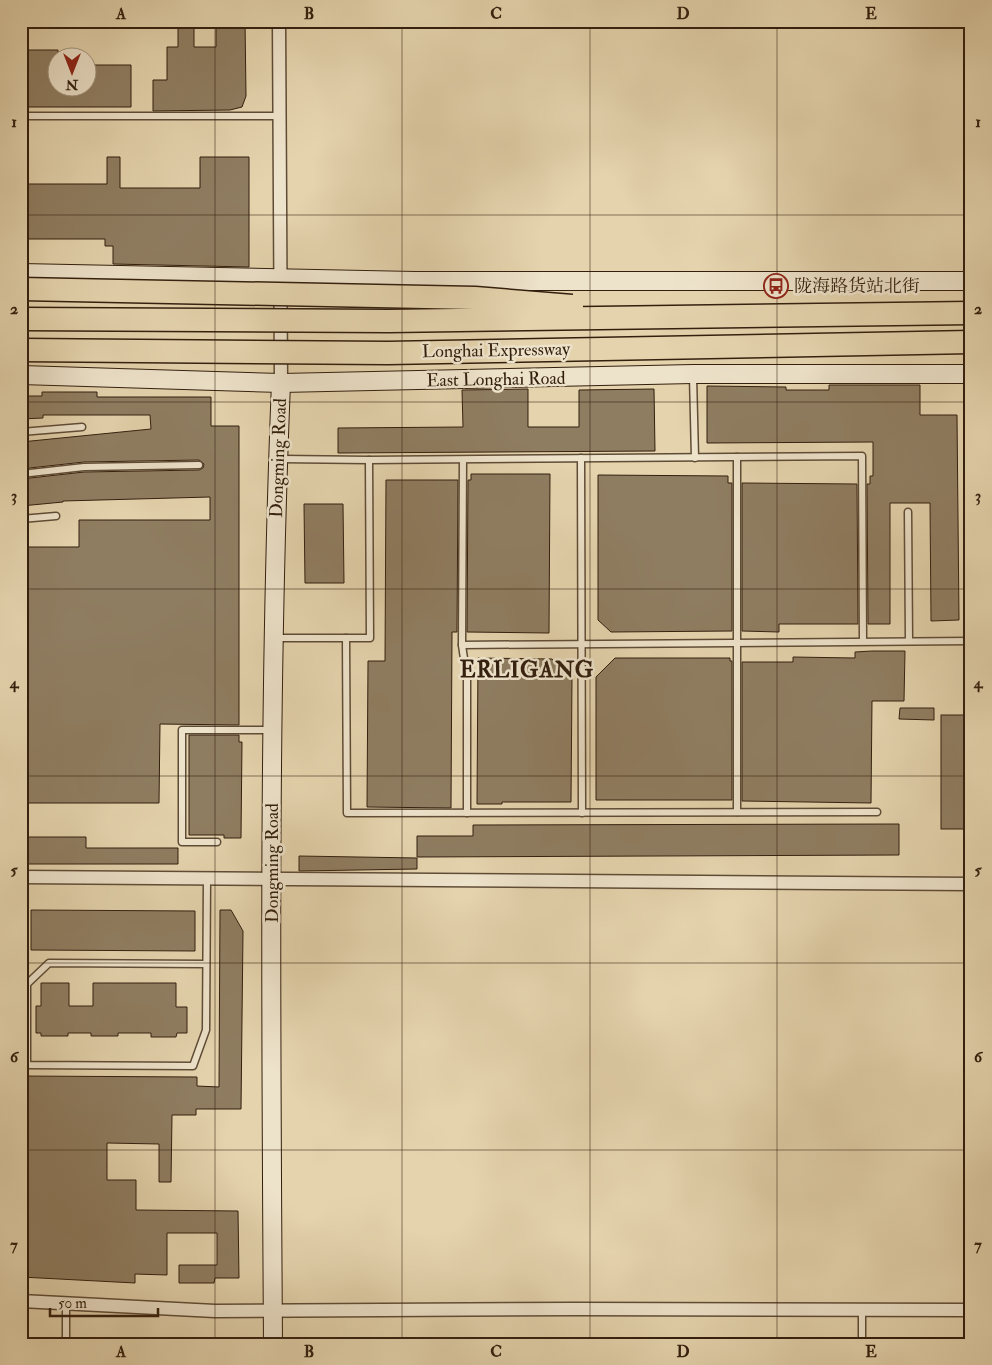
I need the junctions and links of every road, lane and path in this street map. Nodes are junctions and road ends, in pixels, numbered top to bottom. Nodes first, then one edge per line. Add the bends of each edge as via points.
1 (279, 21) edge
2 (21, 116) edge
3 (279, 116) junction
4 (21, 273) edge
5 (279, 277) junction
6 (971, 280) edge
7 (21, 289) edge
8 (971, 314) edge
9 (670, 316) junction
10 (21, 319) edge
11 (971, 342) edge
12 (21, 350) edge
13 (692, 374) junction
14 (971, 374) edge
15 (21, 375) edge
16 (281, 383) junction
17 (82, 427) dead end
18 (21, 432) edge
19 (736, 457) junction
20 (581, 458) junction
21 (694, 458) junction
22 (278, 459) junction
23 (369, 460) junction
24 (463, 460) junction
25 (199, 465) dead end
26 (21, 474) edge
27 (908, 512) dead end
28 (56, 516) dead end
29 (21, 519) edge
30 (274, 638) junction
31 (346, 638) junction
32 (863, 641) junction
33 (909, 641) junction
34 (971, 641) edge
35 (737, 642) junction
36 (581, 644) junction
37 (462, 645) junction
38 (273, 730) junction
39 (582, 812) junction
40 (738, 812) junction
41 (877, 812) dead end
42 (467, 813) junction
43 (217, 842) dead end
44 (21, 877) edge
45 (207, 879) junction
46 (271, 879) junction
47 (971, 884) edge
48 (206, 964) junction
49 (21, 1301) edge
50 (66, 1303) junction
51 (862, 1310) junction
52 (971, 1310) edge
53 (273, 1311) junction
54 (66, 1344) edge
55 (274, 1344) edge
56 (862, 1344) edge

1 - 3 street
2 - 3 lane
3 - 5 street
4 - 5 street
5 - 6 street
5 - 16 street
7 - 9 highway, bridge via 475,298
8 - 9 highway, Longhai Expressway, bridge
9 - 10 highway, Longhai Expressway, bridge via 389,321
11 - 12 highway, Longhai Expressway, bridge via 388,353
13 - 14 street, East Longhai Road
13 - 16 street, East Longhai Road
13 - 21 lane
15 - 16 street, East Longhai Road
16 - 22 street, Dongming Road
17 - 18 lane
19 - 21 lane
19 - 32 lane via 862,456
19 - 35 lane
20 - 21 lane
20 - 24 lane
20 - 36 lane
22 - 23 lane
22 - 30 street, Dongming Road
23 - 24 lane
23 - 31 lane via 370,638
24 - 37 lane
25 - 26 lane via 84,467
27 - 33 lane
28 - 29 lane
30 - 31 lane
30 - 38 street, Dongming Road
31 - 42 lane via 347,813
32 - 33 lane
32 - 35 lane
33 - 34 lane
35 - 36 lane
35 - 40 lane
36 - 37 lane
36 - 39 lane
37 - 42 lane via 467,679
38 - 43 lane via 182,730 182,842
38 - 46 street, Dongming Road
39 - 40 lane
39 - 42 lane
40 - 41 lane
44 - 45 street
45 - 46 street
45 - 48 lane
46 - 47 street
46 - 53 street, Dongming Road
48 - 48 lane via 206,1030 193,1066 27,1065 27,984 49,963
49 - 50 street
50 - 53 street
50 - 54 lane
51 - 52 street
51 - 53 street
51 - 56 lane
53 - 55 street, Dongming Road

